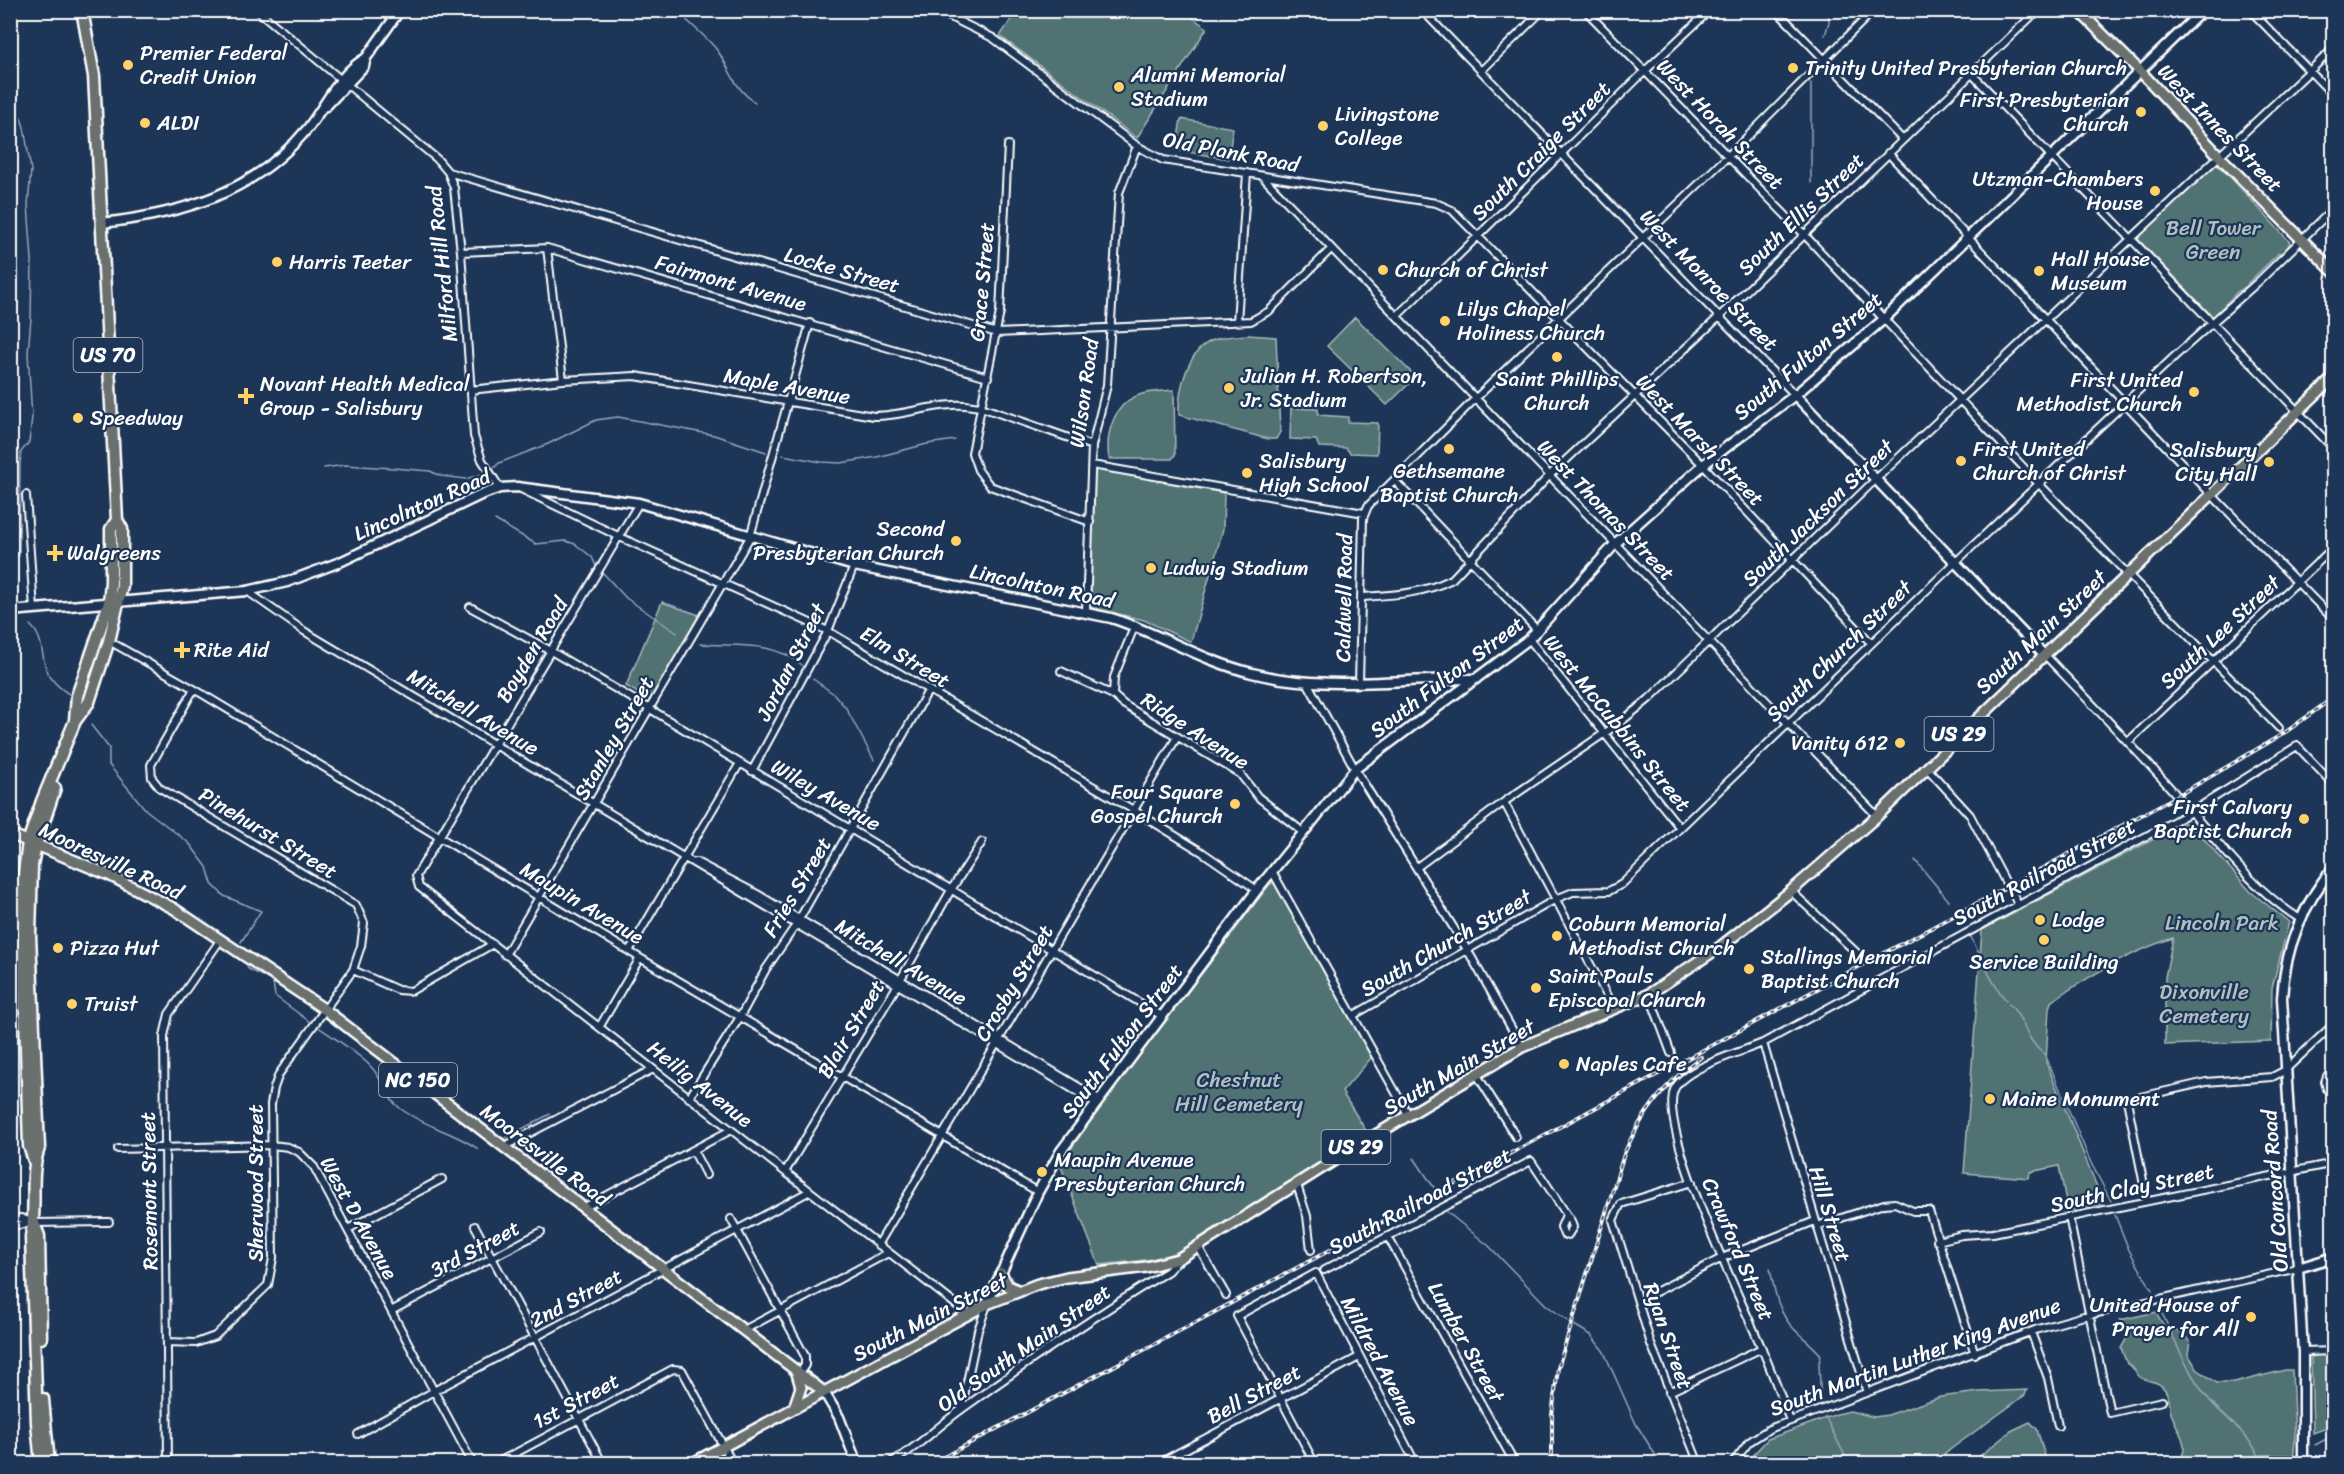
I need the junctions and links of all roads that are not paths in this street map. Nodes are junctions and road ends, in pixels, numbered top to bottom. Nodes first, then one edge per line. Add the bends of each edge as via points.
1 (82, 10) edge
2 (257, 10) edge
3 (400, 10) edge
4 (936, 10) edge
5 (1422, 10) edge
6 (1543, 10) edge
7 (1585, 10) edge
8 (1776, 10) edge
9 (1874, 10) edge
10 (2038, 10) edge
11 (2078, 10) edge
12 (2203, 10) edge
13 (2250, 10) edge
14 (1706, 12) edge
15 (2334, 48) edge
16 (1824, 60) junction
17 (1481, 71) junction
18 (1646, 71) junction
19 (2309, 71) junction
20 (2141, 72) junction
21 (1971, 73) junction
22 (345, 83) junction
23 (2334, 96) edge
24 (1902, 140) junction
25 (1008, 145) dead end
26 (1137, 146) junction
27 (1888, 153) junction
28 (1563, 154) junction
29 (2219, 155) junction
30 (1728, 156) junction
31 (2052, 157) junction
32 (448, 172) junction
33 (1247, 173) junction
34 (1261, 176) junction
35 (2334, 208) edge
36 (102, 223) junction
37 (1803, 234) junction
38 (1479, 235) junction
39 (1969, 236) junction
40 (1643, 238) junction
41 (2132, 238) junction
42 (2302, 239) junction
43 (547, 248) junction
44 (1331, 249) junction
45 (461, 252) junction
46 (2334, 272) edge
47 (1397, 316) junction
48 (1719, 317) junction
49 (1560, 318) junction
50 (1884, 319) junction
51 (2045, 319) junction
52 (1237, 322) junction
53 (810, 323) junction
54 (2212, 323) junction
55 (1109, 327) junction
56 (997, 333) junction
57 (988, 377) junction
58 (2334, 377) edge
59 (563, 380) junction
60 (470, 390) junction
61 (1795, 395) junction
62 (1635, 396) junction
63 (1475, 399) junction
64 (1959, 400) junction
65 (789, 402) junction
66 (2126, 403) junction
67 (981, 407) junction
68 (2297, 412) junction
69 (1092, 446) junction
70 (2334, 450) edge
71 (1092, 465) junction
72 (1703, 465) junction
73 (1550, 475) junction
74 (1875, 480) junction
75 (1395, 481) junction
76 (2039, 484) junction
77 (517, 487) junction
78 (500, 488) junction
79 (2211, 494) junction
80 (26, 495) dead end
81 (639, 503) junction
82 (1364, 513) junction
83 (1090, 522) junction
84 (620, 537) junction
85 (750, 537) junction
86 (1616, 543) junction
87 (2334, 546) edge
88 (1471, 560) junction
89 (1792, 560) junction
90 (1956, 562) junction
91 (855, 566) junction
92 (2129, 574) junction
93 (723, 582) junction
94 (2297, 582) junction
95 (247, 591) junction
96 (1360, 597) junction
97 (114, 602) junction
98 (470, 607) dead end
99 (34, 609) junction
100 (10, 611) edge
101 (1086, 611) junction
102 (2334, 620) edge
103 (1135, 625) junction
104 (1538, 630) junction
105 (828, 631) junction
106 (1529, 639) junction
107 (109, 641) junction
108 (1710, 642) junction
109 (1871, 643) junction
110 (549, 650) junction
111 (2043, 654) junction
112 (2214, 660) junction
113 (1061, 671) dead end
114 (1477, 678) junction
115 (1306, 682) junction
116 (1359, 683) junction
117 (194, 689) junction
118 (928, 691) junction
119 (1113, 695) junction
120 (650, 710) junction
121 (75, 721) junction
122 (1788, 722) junction
123 (2278, 728) dead end
124 (1604, 731) junction
125 (1177, 737) junction
126 (2129, 741) junction
127 (496, 744) junction
128 (740, 763) junction
129 (1926, 766) junction
130 (1355, 769) junction
131 (752, 771) junction
132 (2334, 785) edge
133 (1504, 802) junction
134 (594, 804) junction
135 (1135, 811) junction
136 (2191, 812) junction
137 (1877, 816) junction
138 (1680, 828) junction
139 (852, 829) junction
140 (1303, 832) junction
141 (10, 834) edge
142 (440, 837) junction
143 (982, 842) dead end
144 (32, 843) junction
145 (684, 858) junction
146 (1417, 867) junction
147 (2334, 867) edge
148 (1272, 871) junction
149 (416, 876) joint
150 (2006, 882) dead end
151 (951, 890) junction
152 (1257, 891) junction
153 (1791, 891) junction
154 (2013, 894) dead end
155 (541, 897) junction
156 (1556, 899) junction
157 (2018, 905) junction
158 (2300, 919) junction
159 (798, 922) junction
160 (221, 939) junction
161 (493, 944) junction
162 (1053, 949) junction
163 (630, 951) junction
164 (1468, 951) junction
165 (505, 955) junction
166 (1859, 955) dead end
167 (640, 958) junction
168 (353, 970) junction
169 (899, 982) junction
170 (1649, 993) junction
171 (324, 1009) junction
172 (1614, 1009) junction
173 (1354, 1015) junction
174 (1162, 1016) junction
175 (740, 1017) junction
176 (2333, 1025) edge
177 (600, 1026) junction
178 (998, 1041) junction
179 (1763, 1043) junction
180 (1522, 1047) junction
181 (1671, 1053) dead end
182 (653, 1069) junction
183 (2284, 1071) junction
184 (2334, 1073) edge
185 (1477, 1075) junction
186 (841, 1077) junction
187 (1676, 1087) joint
188 (2334, 1091) edge
189 (689, 1098) junction
190 (1098, 1101) junction
191 (1409, 1116) junction
192 (731, 1130) junction
193 (942, 1136) junction
194 (1516, 1137) dead end
195 (272, 1145) junction
196 (505, 1146) junction
197 (166, 1147) junction
198 (118, 1149) dead end
199 (693, 1149) junction
200 (2334, 1163) edge
201 (785, 1172) junction
202 (2291, 1173) junction
203 (706, 1174) dead end
204 (442, 1179) dead end
205 (1692, 1182) junction
206 (1297, 1185) junction
207 (810, 1191) junction
208 (1038, 1192) junction
209 (2147, 1200) junction
210 (585, 1207) junction
211 (1567, 1216) dead end
212 (2069, 1217) junction
213 (10, 1218) edge
214 (731, 1219) dead end
215 (109, 1222) dead end
216 (34, 1223) junction
217 (1816, 1224) junction
218 (10, 1226) edge
219 (475, 1226) dead end
220 (348, 1229) junction
221 (736, 1230) junction
222 (542, 1232) dead end
223 (1388, 1237) junction
224 (1937, 1240) junction
225 (878, 1245) junction
226 (1199, 1248) junction
227 (1311, 1250) dead end
228 (888, 1253) junction
229 (2334, 1257) edge
230 (492, 1258) junction
231 (1722, 1258) junction
232 (1178, 1259) junction
233 (2298, 1268) junction
234 (664, 1269) junction
235 (1324, 1270) dead end
236 (1001, 1273) junction
237 (1316, 1274) joint
238 (1020, 1292) junction
239 (1226, 1295) dead end
240 (1638, 1301) junction
241 (987, 1304) junction
242 (781, 1310) junction
243 (391, 1311) junction
244 (968, 1314) junction
245 (2090, 1315) junction
246 (744, 1330) junction
247 (2031, 1332) junction
248 (535, 1338) junction
249 (167, 1342) junction
250 (1762, 1348) junction
251 (2334, 1351) edge
252 (2303, 1352) junction
253 (1975, 1354) junction
254 (1359, 1358) junction
255 (798, 1372) junction
256 (434, 1391) junction
257 (824, 1392) junction
258 (1669, 1392) junction
259 (1867, 1393) junction
260 (1280, 1399) junction
261 (2162, 1401) dead end
262 (794, 1408) junction
263 (961, 1410) junction
264 (578, 1418) junction
265 (1790, 1421) junction
266 (2058, 1426) dead end
267 (358, 1434) dead end
268 (723, 1446) junction
269 (168, 1460) dead end
270 (1415, 1461) edge
271 (1164, 1462) edge
272 (41, 1464) edge
273 (51, 1464) edge
274 (473, 1464) edge
275 (495, 1464) edge
276 (603, 1464) edge
277 (691, 1464) edge
278 (733, 1464) edge
279 (857, 1464) edge
280 (888, 1464) edge
281 (1315, 1464) edge
282 (1406, 1464) edge
283 (1515, 1464) edge
284 (1699, 1464) edge
285 (1732, 1464) edge
286 (2303, 1464) edge

1 - 36 highway, US 70 via 94,75
2 - 22 street, Milford Hill Road
3 - 22 street
4 - 26 street, Old Plank Road via 993,38
5 - 17 street, West Monroe Street
6 - 17 street
7 - 18 street, West Horah Street
8 - 16 street
9 - 16 street
10 - 21 street, South Ellis Street
11 - 20 main road, West Innes Street
12 - 20 street, South Fulton Street
13 - 19 street
14 - 18 street, South Craige Street
15 - 19 street, South Jackson Street
16 - 24 street
16 - 30 street
17 - 28 street, West Monroe Street
18 - 28 street, South Craige Street
18 - 30 street, West Horah Street
19 - 23 street
19 - 29 street, South Jackson Street
20 - 29 main road, West Innes Street
20 - 31 street, South Fulton Street
21 - 24 street, South Ellis Street
21 - 31 street
22 - 32 street, Milford Hill Road
22 - 36 street via 327,99 286,152 238,186 173,212
24 - 27 street, South Ellis Street
25 - 56 street, Grace Street
26 - 33 street, Old Plank Road via 1163,160
26 - 55 street, Wilson Road via 1119,193
27 - 37 street, South Ellis Street
27 - 39 street
28 - 38 street, South Craige Street
28 - 40 street, West Monroe Street
29 - 41 street, South Jackson Street
29 - 42 main road, West Innes Street
30 - 37 street, West Horah Street
30 - 40 street
31 - 39 street, South Fulton Street
31 - 41 street
32 - 45 street, Milford Hill Road via 454,188
32 - 56 street, Locke Street
33 - 34 street, Old Plank Road
33 - 52 street
34 - 38 street, Old Plank Road via 1436,203 1452,210
34 - 44 street, West Thomas Street
35 - 42 street, South Church Street
36 - 97 highway, US 70 via 117,520 111,529
37 - 48 street, South Ellis Street
37 - 50 street, West Horah Street
38 - 47 street, South Craige Street
38 - 49 street, West Marsh Street
39 - 50 street, South Fulton Street
39 - 51 street
40 - 48 street, West Monroe Street
40 - 49 street
41 - 51 street, South Jackson Street
41 - 54 street
42 - 46 main road, West Innes Street
42 - 54 street, South Church Street
43 - 45 street, Fairmont Avenue
43 - 53 street, Fairmont Avenue
43 - 59 street
44 - 47 street, West Thomas Street
44 - 52 street, Locke Street via 1263,315
45 - 60 street, Milford Hill Road
47 - 63 street, West Thomas Street
48 - 61 street, West Monroe Street
48 - 62 street, South Ellis Street
49 - 62 street, West Marsh Street
49 - 63 street
50 - 61 street, South Fulton Street
50 - 64 street, West Horah Street
51 - 64 street, South Jackson Street
51 - 66 street
52 - 55 street, Locke Street
53 - 57 street, Fairmont Avenue
53 - 65 street, Stanley Street
54 - 66 street, South Church Street
54 - 68 street
55 - 56 street, Locke Street
55 - 69 street, Wilson Road via 1107,385
56 - 57 street, Grace Street
57 - 67 street, Grace Street
58 - 68 main road, South Main Street / US 29
59 - 60 street, Maple Avenue
59 - 65 street, Maple Avenue via 635,376
60 - 78 street, Milford Hill Road via 474,436 482,460
61 - 72 street, South Fulton Street
61 - 74 street, West Monroe Street
62 - 72 street, West Marsh Street
62 - 73 street, South Ellis Street
63 - 73 street, West Thomas Street
63 - 75 street
64 - 74 street, South Jackson Street
64 - 76 street, West Horah Street
65 - 67 street, Maple Avenue via 874,416 952,405
65 - 85 street, Stanley Street
66 - 76 street, South Church Street
66 - 79 street
67 - 69 street, Maple Avenue
67 - 83 street, Grace Street via 972,453 990,486
68 - 70 street
68 - 79 main road, South Main Street / US 29
69 - 71 street, Wilson Road
71 - 82 street
71 - 83 street, Wilson Road
72 - 86 street, South Fulton Street
72 - 89 street, West Marsh Street
73 - 86 street, West Thomas Street
73 - 88 street, South Ellis Street
74 - 89 street, South Jackson Street
74 - 90 street, West Monroe Street
75 - 82 street
75 - 88 street, West McCubbins Street
76 - 90 street, South Church Street
76 - 92 street, West Horah Street
77 - 78 street, Lincolnton Road
77 - 81 street, Lincolnton Road
77 - 84 street, Elm Street
78 - 95 street, Lincolnton Road via 338,563 287,582
79 - 92 main road, South Main Street / US 29
79 - 94 street
80 - 99 street
81 - 84 street, Boyden Road
81 - 85 street, Lincolnton Road
82 - 96 street, Caldwell Road
83 - 101 street, Wilson Road
84 - 93 street, Elm Street
84 - 110 street, Boyden Road
85 - 91 street, Lincolnton Road
85 - 93 street, Stanley Street
86 - 104 street, South Fulton Street
86 - 108 street, West Thomas Street
87 - 94 street, South Lee Street
88 - 96 street, South Ellis Street via 1436,588
88 - 104 street, West McCubbins Street
89 - 108 street, South Jackson Street
89 - 109 street, West Marsh Street
90 - 109 street, South Church Street
90 - 111 street, West Monroe Street
91 - 101 street, Lincolnton Road
91 - 105 street, Jordan Street
92 - 111 main road, South Main Street / US 29
92 - 112 street, West Horah Street
93 - 105 street, Elm Street
93 - 120 street, Stanley Street
94 - 102 street
94 - 112 street, South Lee Street
95 - 97 street, Lincolnton Road
95 - 127 street, Mitchell Avenue via 304,630
96 - 116 street, Caldwell Road
97 - 99 street, Lincolnton Road
97 - 107 highway, US 70
97 - 121 highway, US 70 via 77,696
98 - 110 street, Wiley Avenue
99 - 100 street, Lincolnton Road
101 - 103 street, Lincolnton Road
103 - 115 street, Lincolnton Road via 1230,667
103 - 119 street via 1114,677
104 - 106 street, South Fulton Street
105 - 118 street, Elm Street
105 - 131 street, Jordan Street
106 - 114 street, South Fulton Street
106 - 124 street, West McCubbins Street
107 - 117 street, Maupin Avenue
107 - 121 highway, US 70 via 89,702
108 - 122 street, West Thomas Street
108 - 124 street, South Jackson Street via 1649,699
109 - 122 street, South Church Street
110 - 120 street, Wiley Avenue
110 - 127 street, Boyden Road
111 - 126 street
111 - 129 main road, South Main Street / US 29
112 - 123 street, West Horah Street
112 - 126 street, South Lee Street
113 - 119 street, Ridge Avenue
114 - 116 street, Lincolnton Road
114 - 130 street, South Fulton Street
115 - 116 street, Lincolnton Road
115 - 130 street
117 - 142 street, Maupin Avenue
117 - 168 street, Pinehurst Street via 151,765 152,778 160,788 356,905 364,923
118 - 135 street, Elm Street
118 - 139 street, Fries Street
119 - 125 street, Ridge Avenue
120 - 128 street, Wiley Avenue
120 - 134 street, Stanley Street
121 - 144 highway, US 70 via 42,801
122 - 137 street, West Thomas Street
122 - 138 street, South Church Street
124 - 133 street, South Jackson Street
124 - 138 street, West McCubbins Street
125 - 135 street, Crosby Street
125 - 140 street, Ridge Avenue via 1240,774 1258,797
126 - 136 street
127 - 134 street, Mitchell Avenue
127 - 142 street, Boyden Road
128 - 131 street, Wiley Avenue
128 - 145 street
129 - 137 main road, South Main Street / US 29
129 - 150 street via 1970,814
130 - 140 street, South Fulton Street
130 - 146 street
131 - 139 street, Wiley Avenue
132 - 136 street, South Railroad Street via 2297,746
133 - 146 street, South Jackson Street
133 - 156 street
134 - 145 street, Mitchell Avenue
134 - 155 street, Stanley Street
135 - 152 street, Elm Street
135 - 162 street, Crosby Street
136 - 157 street, South Railroad Street
136 - 158 street via 2253,882
137 - 153 main road, South Main Street / US 29
138 - 156 street, South Church Street via 1622,884 1609,891 1573,892
139 - 151 street, Wiley Avenue
139 - 159 street, Fries Street
140 - 148 street, South Fulton Street
141 - 144 main road, Mooresville Road / NC 150
142 - 149 street, Boyden Road
142 - 155 street, Maupin Avenue
143 - 151 street, Blair Street
144 - 160 main road, Mooresville Road / NC 150 via 124,882
144 - 216 highway, US 70 via 23,880 22,919
145 - 159 street, Mitchell Avenue
145 - 163 street
146 - 164 street
147 - 158 street, Old Concord Road
148 - 152 street, South Fulton Street
148 - 173 street
149 - 161 street, Heilig Avenue via 419,887
151 - 162 street, Wiley Avenue
151 - 169 street, Blair Street
152 - 174 street, South Fulton Street
153 - 166 street
153 - 170 main road, South Main Street / US 29 via 1720,947
154 - 157 street
155 - 163 street, Maupin Avenue
155 - 165 street, Stanley Street
156 - 164 street, South Church Street
156 - 172 street
157 - 179 street, South Railroad Street
158 - 183 street, Old Concord Road via 2282,986
159 - 169 street, Mitchell Avenue
159 - 175 street, Fries Street
160 - 171 main road, Mooresville Road / NC 150
160 - 197 street, Rosemont Street via 177,1000 165,1025
161 - 165 street, Heilig Avenue
161 - 168 street via 411,991 398,990
162 - 174 street, Wiley Avenue
162 - 178 street, Crosby Street
163 - 167 street, Maupin Avenue
164 - 173 street, South Church Street
164 - 180 street
165 - 177 street, Heilig Avenue
167 - 175 street, Maupin Avenue
167 - 177 street
168 - 171 street, Pinehurst Street
169 - 178 street, Mitchell Avenue
169 - 186 street, Blair Street
170 - 172 main road, South Main Street / US 29
170 - 181 street
171 - 195 street, Sherwood Street via 279,1074 271,1104
171 - 196 main road, Mooresville Road / NC 150
172 - 180 main road, South Main Street / US 29
173 - 191 street
174 - 190 street, South Fulton Street
175 - 186 street, Maupin Avenue
175 - 189 street, Fries Street
176 - 183 street
177 - 182 street, Heilig Avenue
178 - 190 street, Mitchell Avenue
178 - 193 street, Crosby Street
179 - 187 street, South Railroad Street via 1694,1072
179 - 217 street, Hill Street
180 - 185 main road, South Main Street / US 29
182 - 189 street, Heilig Avenue
182 - 196 street
183 - 202 street, Old Concord Road
183 - 209 street via 2272,1077 2206,1082 2127,1100
184 - 188 street via 2325,1082 2327,1089
185 - 191 main road, South Main Street / US 29
185 - 194 street
186 - 193 street, Maupin Avenue
186 - 201 street, Blair Street
187 - 205 street, Crawford Street via 1671,1110
189 - 192 street, Heilig Avenue
190 - 208 street, South Fulton Street via 1061,1151
191 - 206 main road, South Main Street / US 29
192 - 199 street
192 - 201 street, Heilig Avenue
193 - 208 street, Maupin Avenue
193 - 225 street, Crosby Street
195 - 197 street, West D Avenue
195 - 220 street, West D Avenue via 288,1147 306,1157
195 - 249 street, Sherwood Street via 273,1258 268,1285 214,1336 196,1343
196 - 210 main road, Mooresville Road / NC 150
197 - 198 street, West D Avenue
197 - 249 street, Rosemont Street
199 - 203 street
199 - 210 street
200 - 202 street, South Clay Street
201 - 207 street, Heilig Avenue
202 - 209 street, South Clay Street
202 - 233 street, Old Concord Road
204 - 220 street
205 - 231 street, Crawford Street
205 - 240 street, Ryan Street via 1621,1204 1613,1216
206 - 226 main road, South Main Street / US 29
206 - 227 street via 1307,1216
207 - 221 street, 2nd Street
207 - 225 street, Heilig Avenue
208 - 236 street, South Fulton Street
209 - 212 street, South Clay Street
210 - 234 main road, Mooresville Road / NC 150
211 - 223 street, South Railroad Street via 1531,1161
212 - 224 street, South Clay Street
212 - 245 street
213 - 216 street
214 - 221 street
215 - 216 street
216 - 218 street
216 - 272 highway, US 70 via 31,1237
216 - 273 highway, US 70 via 39,1236 43,1391
217 - 224 street via 1895,1203 1913,1211 1929,1211
217 - 231 street
217 - 259 street, Hill Street
219 - 230 street
220 - 243 street, West D Avenue
221 - 234 street, 2nd Street
221 - 242 street
222 - 230 street, 3rd Street
223 - 235 street, South Railroad Street
223 - 283 street, Lumber Street
224 - 253 street
225 - 228 street, Heilig Avenue
226 - 232 main road, South Main Street / US 29
226 - 239 street
228 - 242 street
228 - 244 street, Heilig Avenue
229 - 233 street, South Martin Luther King Avenue
230 - 243 street, 3rd Street
230 - 248 street
231 - 240 street
231 - 250 street, Crawford Street
232 - 238 main road, South Main Street / US 29 via 1067,1277
232 - 263 street, Old South Main Street via 1168,1271
233 - 245 street, South Martin Luther King Avenue
233 - 252 street, Old Concord Road
234 - 246 main road, Mooresville Road / NC 150
234 - 248 street, 2nd Street
236 - 238 main road via 1008,1286
236 - 241 street, South Fulton Street
237 - 254 street, Mildred Avenue
237 - 260 street, South Railroad Street via 1236,1316
238 - 241 main road, South Main Street / US 29
240 - 258 street, Ryan Street
241 - 244 main road, South Main Street / US 29
241 - 263 street
242 - 246 street
242 - 255 street via 805,1356 805,1365
243 - 256 street, West D Avenue
244 - 257 main road, South Main Street / US 29
245 - 247 street, South Martin Luther King Avenue
245 - 261 street via 2110,1413
246 - 255 main road, Mooresville Road / NC 150
247 - 253 street, South Martin Luther King Avenue
247 - 266 street via 2048,1378
248 - 256 street, 2nd Street
248 - 264 street
249 - 269 street, Rosemont Street
250 - 258 street
250 - 265 street, Crawford Street
251 - 252 street
252 - 286 street, Old Concord Road
253 - 259 street, South Martin Luther King Avenue
254 - 260 street, Bell Street
254 - 270 street, Mildred Avenue
255 - 257 main road, Mooresville Road / NC 150
255 - 262 main road via 801,1387
256 - 267 street, 2nd Street
256 - 274 street, West D Avenue
257 - 262 main road, South Main Street / US 29
257 - 279 street, Mooresville Road
258 - 284 street, Ryan Street
259 - 265 street, South Martin Luther King Avenue
260 - 271 street, Bell Street
260 - 281 street
262 - 268 main road, South Main Street / US 29
263 - 280 street, Old South Main Street
264 - 268 street, 1st Street via 673,1369 682,1370
264 - 275 street, 1st Street
264 - 276 street
265 - 285 street, South Martin Luther King Avenue via 1755,1437
268 - 277 main road, South Main Street / US 29
268 - 278 street
270 - 282 street

